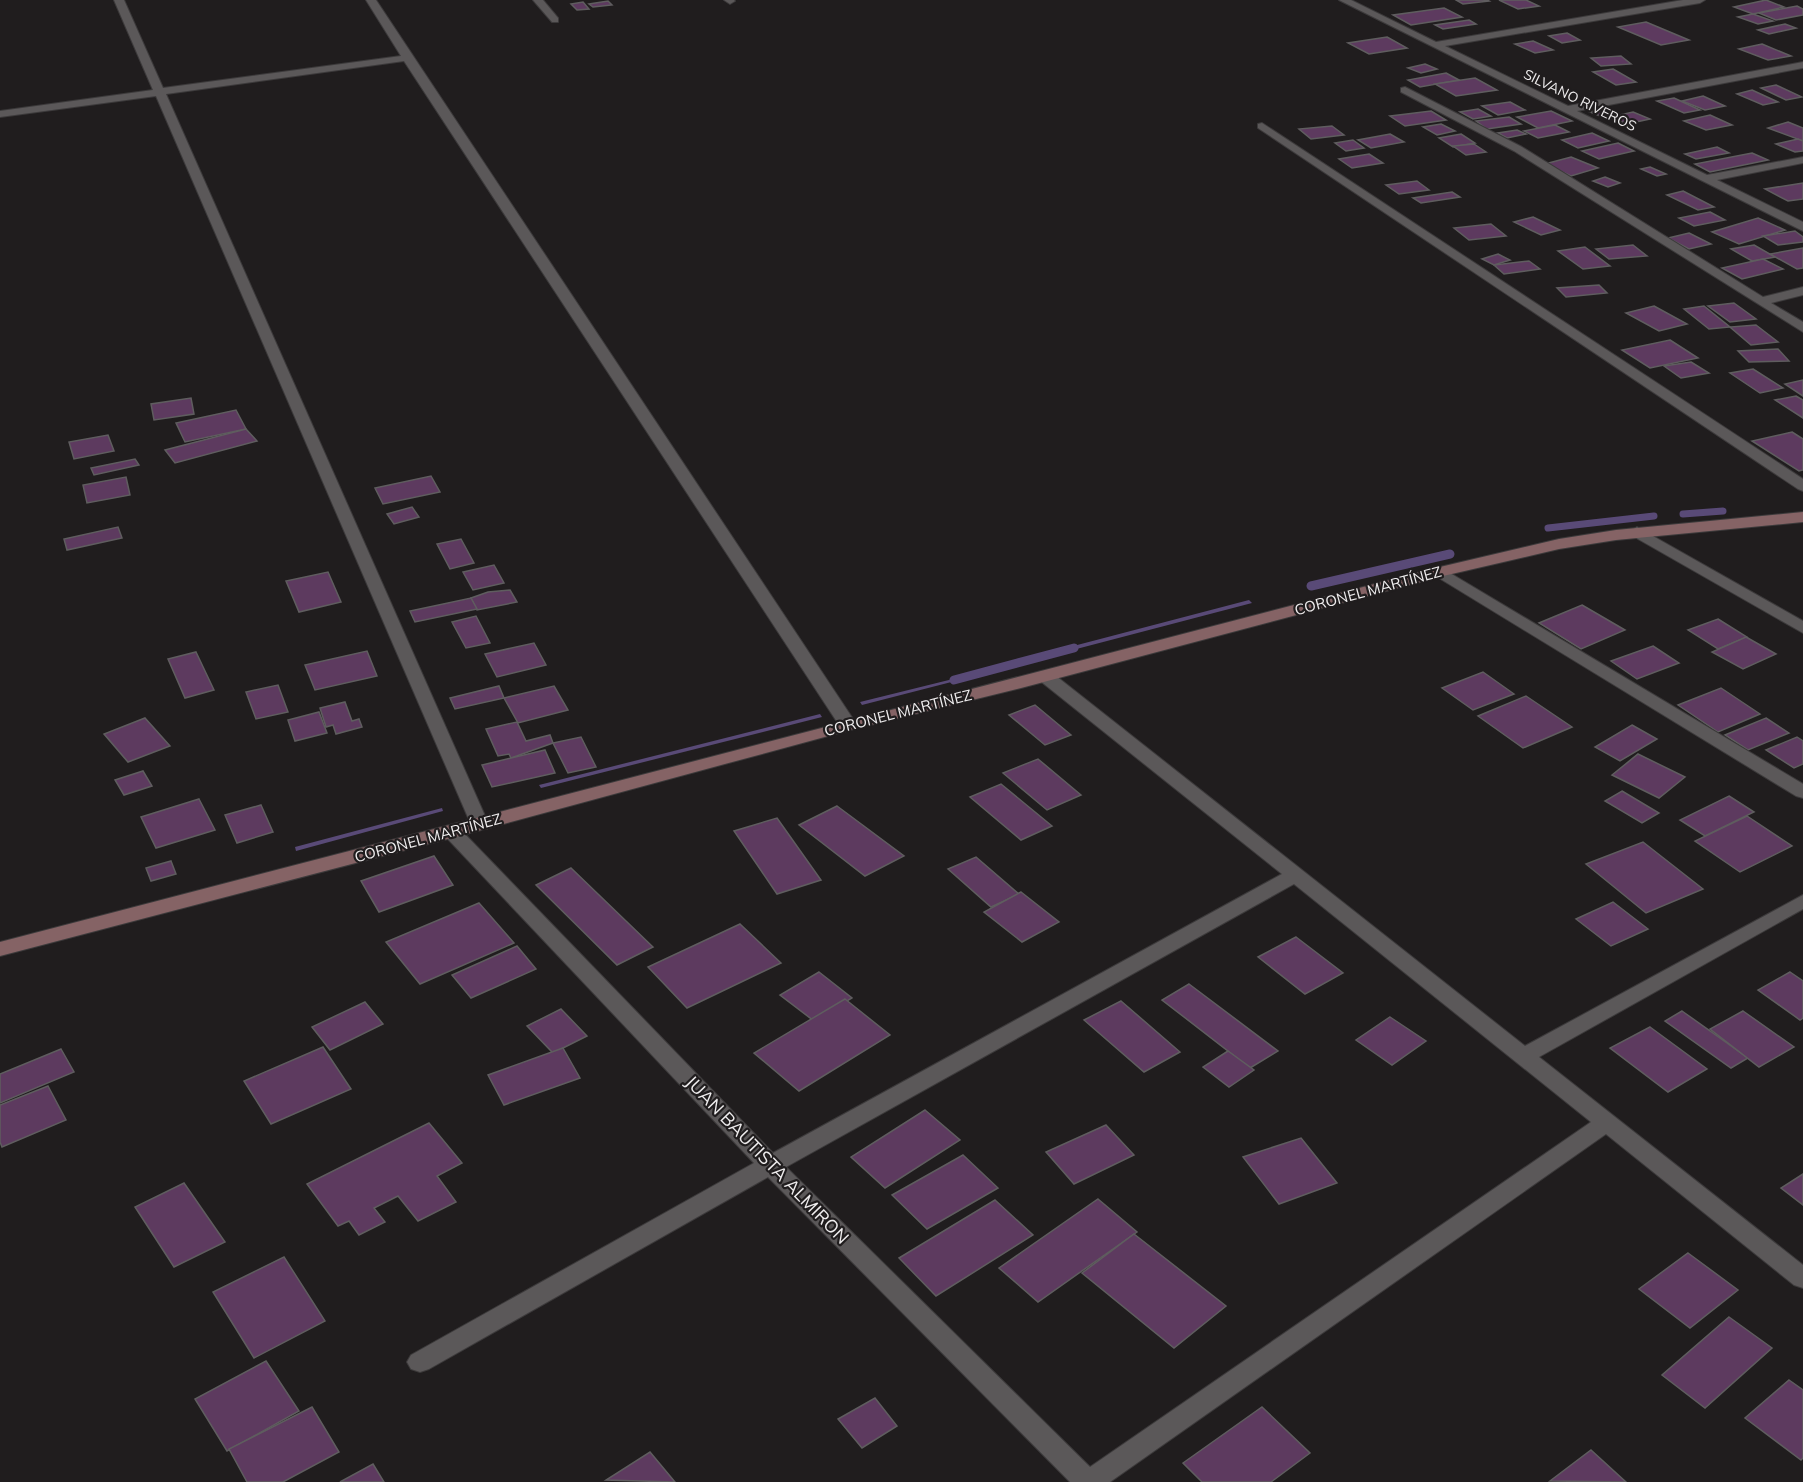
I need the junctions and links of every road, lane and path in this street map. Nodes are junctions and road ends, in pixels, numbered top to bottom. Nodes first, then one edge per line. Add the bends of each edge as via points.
1 (119, 0) edge
2 (371, 0) edge
3 (538, 0) edge
4 (1344, 0) edge
5 (1700, 0) edge
6 (555, 20) dead end
7 (1435, 45) junction
8 (407, 58) junction
9 (1803, 64) edge
10 (1405, 90) dead end
11 (160, 92) junction
12 (1566, 110) junction
13 (0, 114) edge
14 (1262, 126) dead end
15 (1803, 160) edge
16 (1706, 179) junction
17 (1803, 227) edge
18 (1803, 291) edge
19 (1762, 301) junction
20 (1803, 328) edge
21 (1803, 486) edge
22 (1803, 517) edge
23 (1637, 532) junction
24 (1440, 572) junction
25 (1803, 628) edge
26 (1045, 676) junction
27 (848, 725) junction
28 (1803, 792) edge
29 (480, 825) junction
30 (452, 832) junction
31 (1296, 875) junction
32 (1803, 901) edge
33 (0, 949) edge
34 (1524, 1056) junction
35 (1607, 1122) junction
36 (771, 1165) junction
37 (1803, 1278) edge
38 (420, 1362) dead end
39 (1088, 1482) edge

1 - 11 street
2 - 8 street
3 - 6 street
4 - 7 street, SILVANO RIVEROS
5 - 7 street
7 - 12 street, SILVANO RIVEROS
8 - 11 street
8 - 27 street
9 - 12 street
10 - 19 street via 1518,149
11 - 13 street
11 - 29 street
12 - 16 street, SILVANO RIVEROS
14 - 21 street
15 - 16 street
16 - 17 street, SILVANO RIVEROS
18 - 19 street
19 - 20 street
22 - 23 main road, CORONEL MARTÍNEZ
23 - 24 main road, CORONEL MARTÍNEZ via 1559,544
23 - 25 street
24 - 26 main road, CORONEL MARTÍNEZ
24 - 28 street
26 - 27 main road, CORONEL MARTÍNEZ
26 - 31 street
27 - 29 main road, CORONEL MARTÍNEZ
29 - 30 main road, CORONEL MARTÍNEZ
30 - 33 main road, CORONEL MARTÍNEZ
30 - 36 street, JUAN BAUTISTA ALMIRON
31 - 34 street
31 - 36 street
32 - 34 street
34 - 35 street
35 - 37 street
35 - 39 street
36 - 38 street
36 - 39 street, JUAN BAUTISTA ALMIRON

